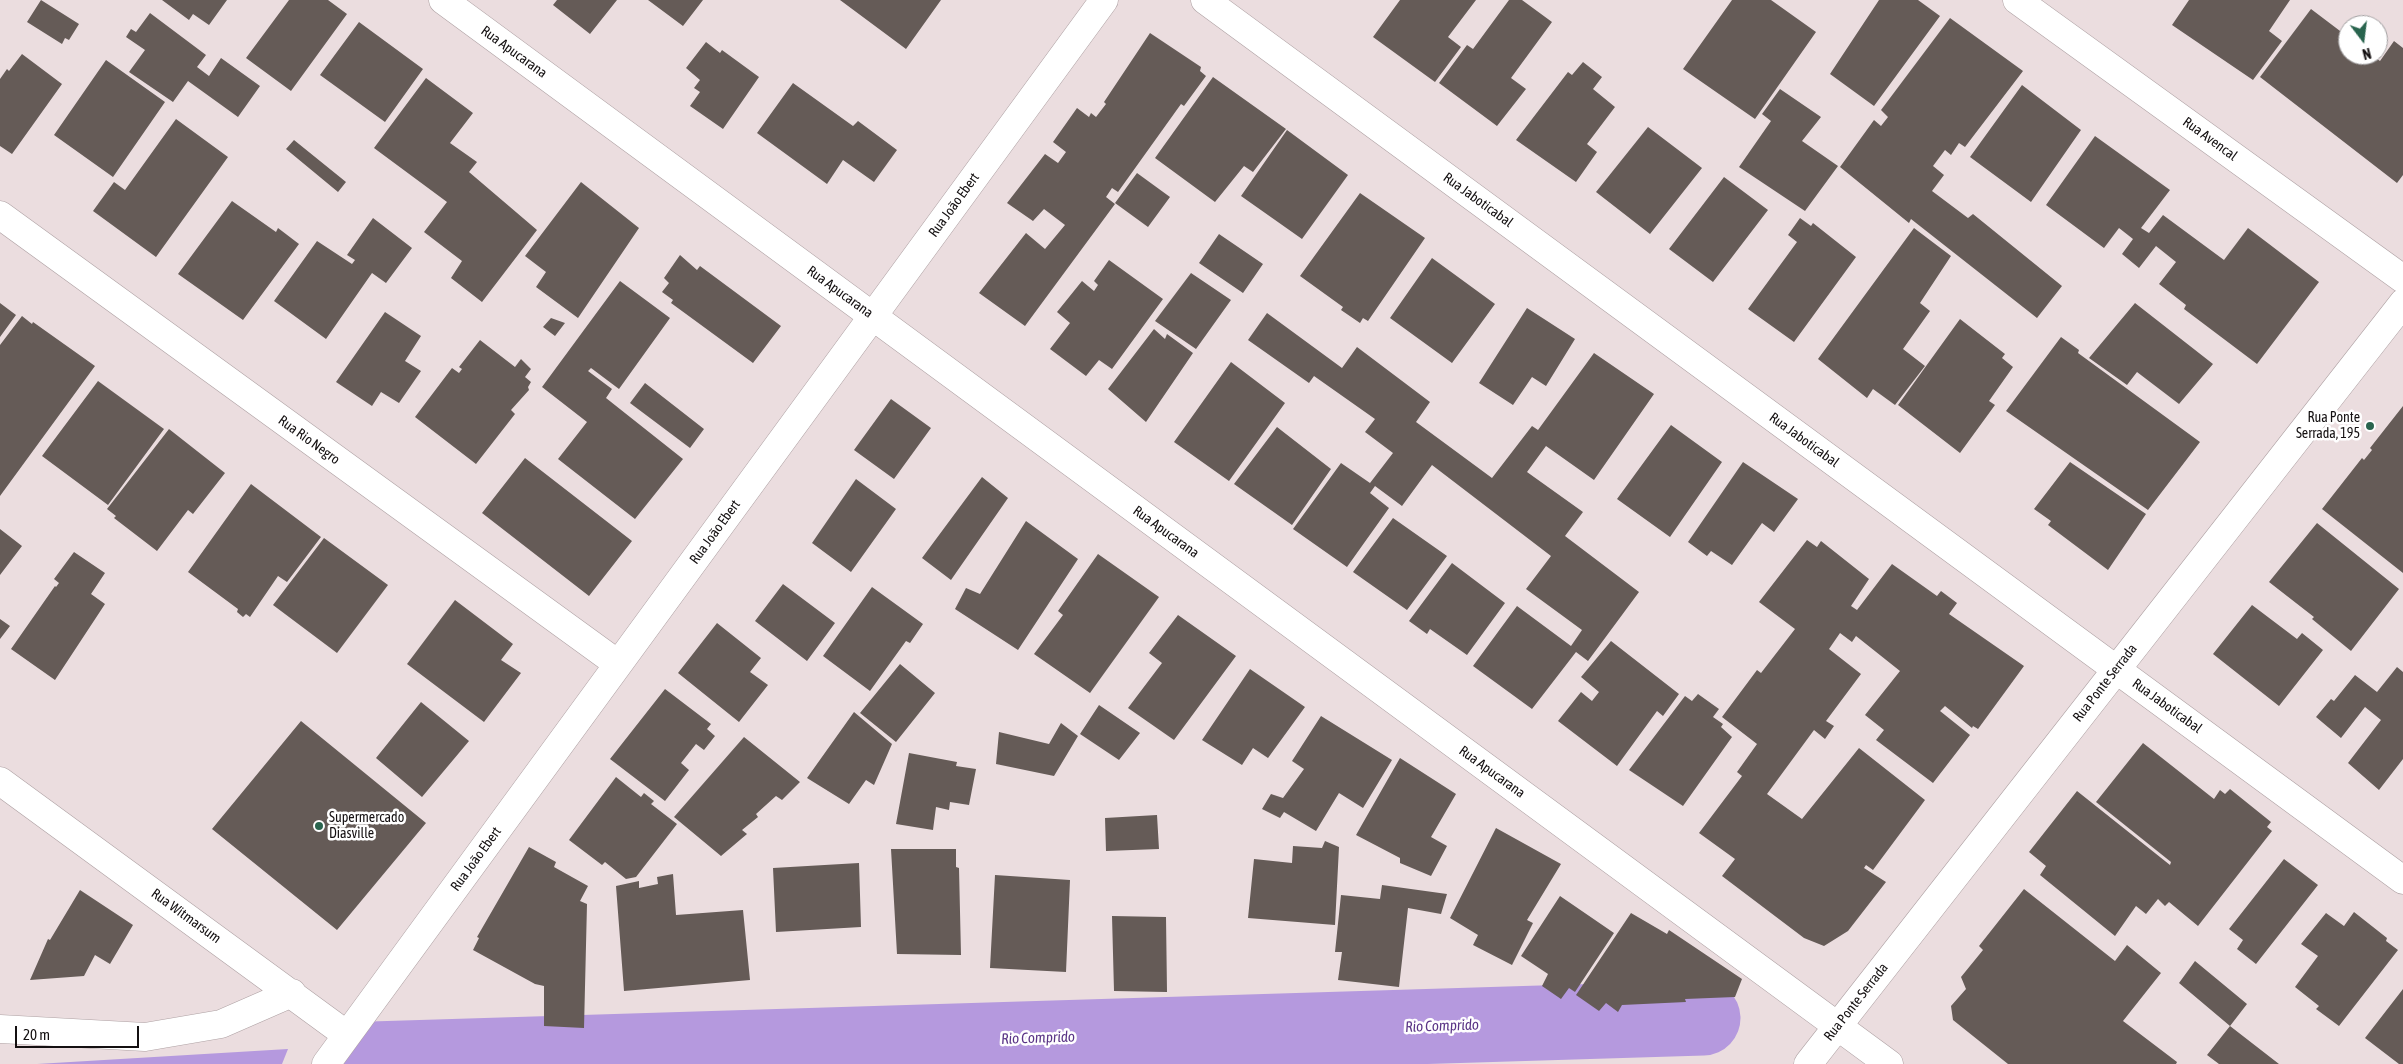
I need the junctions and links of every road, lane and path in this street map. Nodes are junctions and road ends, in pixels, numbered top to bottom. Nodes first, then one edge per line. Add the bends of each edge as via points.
1 (443, 0) edge
2 (1104, 0) edge
3 (1205, 0) edge
4 (2017, 0) edge
5 (0, 215) edge
6 (2403, 279) edge
7 (2403, 303) edge
8 (873, 316) junction
9 (618, 664) junction
10 (2116, 669) junction
11 (0, 781) edge
12 (2403, 880) edge
13 (292, 992) junction
14 (1837, 1026) junction
15 (0, 1029) edge
16 (347, 1035) junction
17 (326, 1064) edge
18 (348, 1064) edge
19 (1808, 1064) edge
20 (1889, 1064) edge

1 - 8 street, Rua Apucarana
2 - 8 street, Rua João Ebert
3 - 10 street, Rua Jaboticabal
4 - 6 street, Rua Avencal
5 - 9 street, Rua Rio Negro
7 - 10 street, Rua Ponte Serrada
8 - 9 street, Rua João Ebert
8 - 14 street, Rua Apucarana
9 - 16 street, Rua João Ebert
10 - 12 street, Rua Jaboticabal
10 - 14 street, Rua Ponte Serrada
11 - 13 street, Rua Witmarsum
13 - 15 street via 221,1024 145,1037
13 - 16 street, Rua Witmarsum
14 - 19 street, Rua Ponte Serrada
14 - 20 street, Rua Apucarana
16 - 17 street, Rua João Ebert
16 - 18 street

